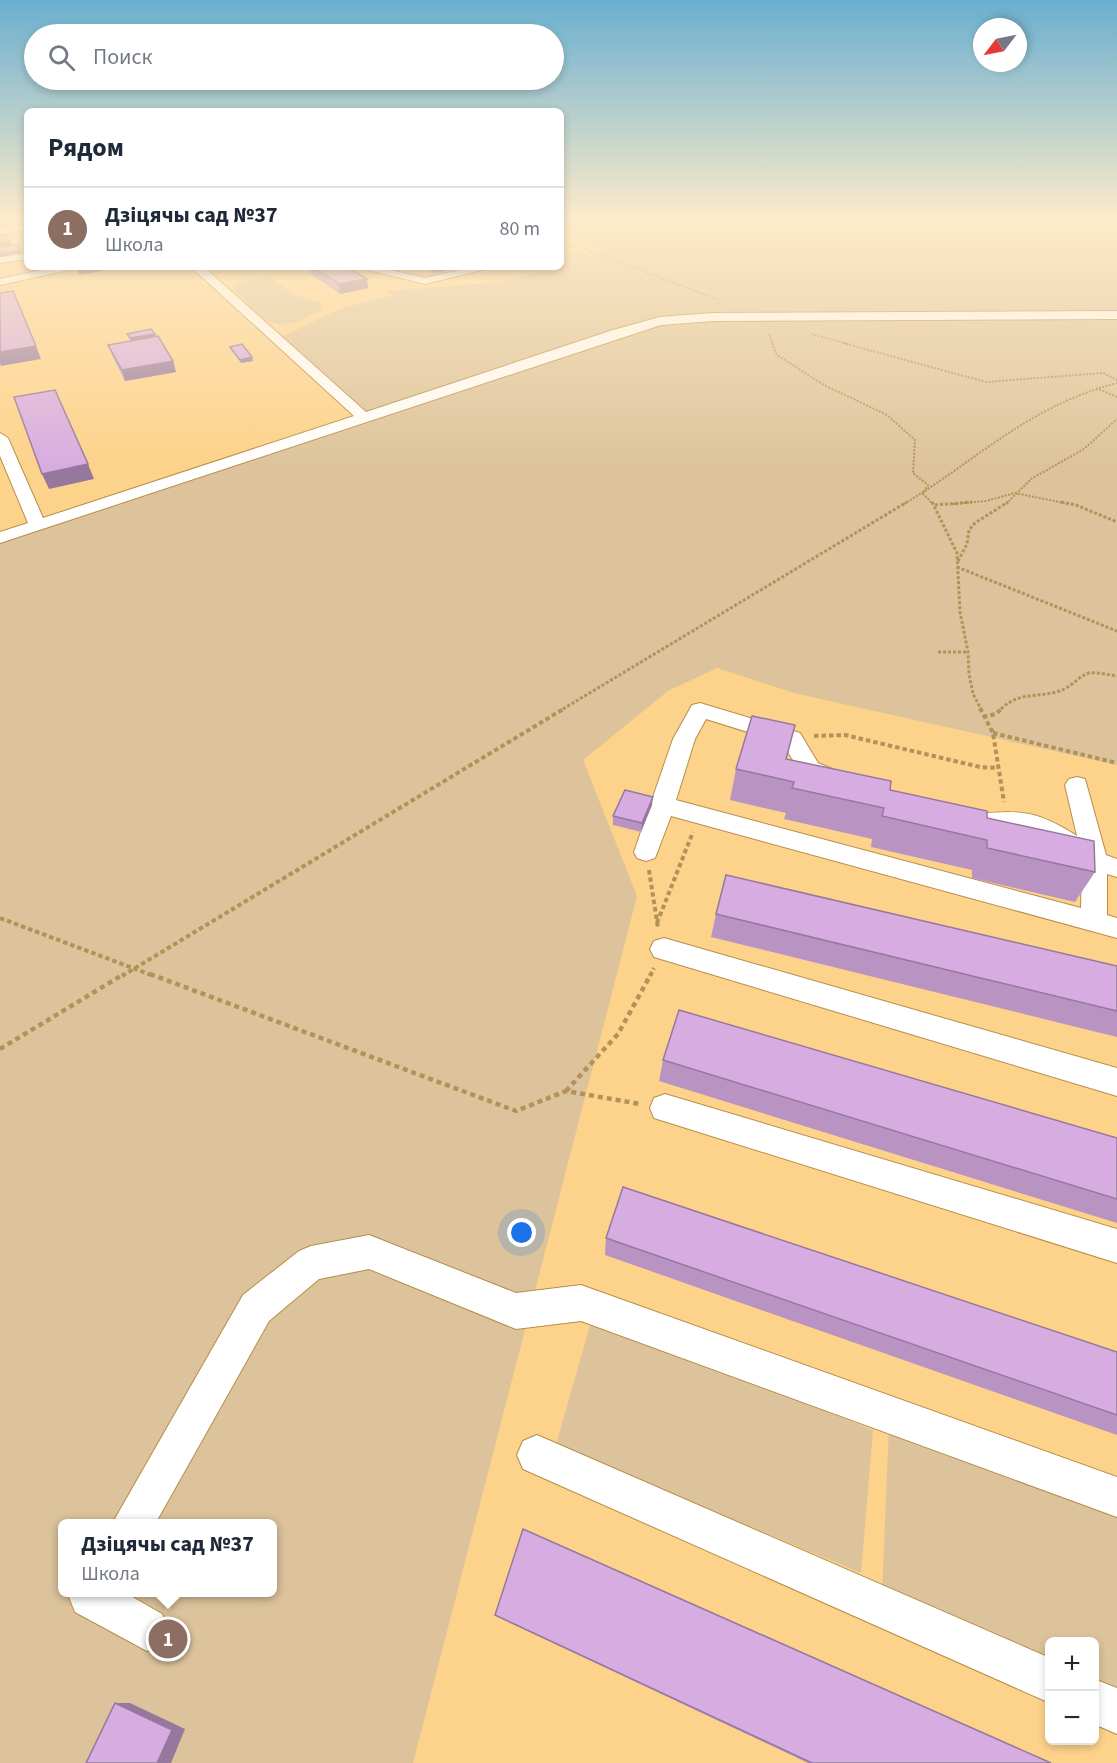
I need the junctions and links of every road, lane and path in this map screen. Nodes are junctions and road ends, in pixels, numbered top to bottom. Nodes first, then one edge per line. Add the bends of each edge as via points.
1 (236, 302) edge
2 (724, 302) edge
3 (1117, 315) edge
4 (749, 316) junction
5 (769, 334) junction
6 (779, 334) dead end
7 (810, 334) dead end
8 (1117, 381) edge
9 (1095, 388) junction
10 (1117, 397) edge
11 (365, 418) junction
12 (1117, 419) edge
13 (0, 438) edge
14 (925, 491) junction
15 (1015, 493) junction
16 (935, 505) junction
17 (1117, 522) edge
18 (38, 526) junction
19 (0, 538) edge
20 (958, 561) junction
21 (957, 567) junction
22 (1117, 630) edge
23 (938, 652) dead end
24 (968, 652) junction
25 (1117, 676) edge
26 (983, 717) junction
27 (993, 734) junction
28 (792, 738) junction
29 (1117, 763) edge
30 (998, 768) junction
31 (852, 785) edge
32 (1077, 785) dead end
33 (663, 805) junction
34 (700, 816) junction
35 (942, 816) edge
36 (1011, 819) junction
37 (646, 852) joint
38 (1106, 864) edge
39 (0, 918) edge
40 (1105, 925) edge
41 (660, 936) junction
42 (136, 967) junction
43 (0, 1048) edge
44 (1117, 1082) edge
45 (566, 1091) junction
46 (665, 1108) joint
47 (1117, 1246) edge
48 (537, 1455) dead end
49 (1117, 1497) edge
50 (135, 1519) edge
51 (90, 1597) edge
52 (147, 1629) dead end
53 (1045, 1679) edge
54 (1099, 1703) edge
55 (1117, 1711) edge

1 - 11 street
2 - 4 path
3 - 4 street
4 - 5 path
4 - 11 street via 646,324
5 - 6 path
5 - 14 path via 777,355 824,385 887,415 906,430 915,440 913,473 928,485
7 - 8 path via 986,382 1103,373
8 - 9 path
9 - 10 path
9 - 14 path via 1038,411
11 - 18 street
12 - 15 path via 1084,449 1031,479
13 - 18 street
14 - 16 path via 925,497
14 - 42 path
15 - 16 path via 986,501
15 - 17 path via 1076,505
15 - 20 path via 1003,507 969,530
16 - 20 path via 951,534
18 - 19 street
20 - 21 path
21 - 22 path
21 - 24 path via 961,627
23 - 24 path
24 - 26 path via 973,694
25 - 26 path via 1090,673 1065,689 1019,697 996,714
26 - 27 path
27 - 29 path
27 - 30 path
28 - 30 path via 845,735
28 - 31 street via 813,773
28 - 33 street via 700,710 684,740
30 - 36 path
32 - 38 street
33 - 34 street
33 - 37 street
34 - 40 street
34 - 41 path
35 - 36 street via 974,824
36 - 38 street via 1054,831
37 - 41 path
38 - 40 street
39 - 42 path
41 - 44 street
41 - 45 path via 618,1034
42 - 43 path
42 - 45 path via 516,1111
45 - 46 path
46 - 47 street
48 - 53 street
49 - 50 street via 581,1304 516,1311 369,1252 311,1263 256,1308
51 - 52 street
54 - 55 street

